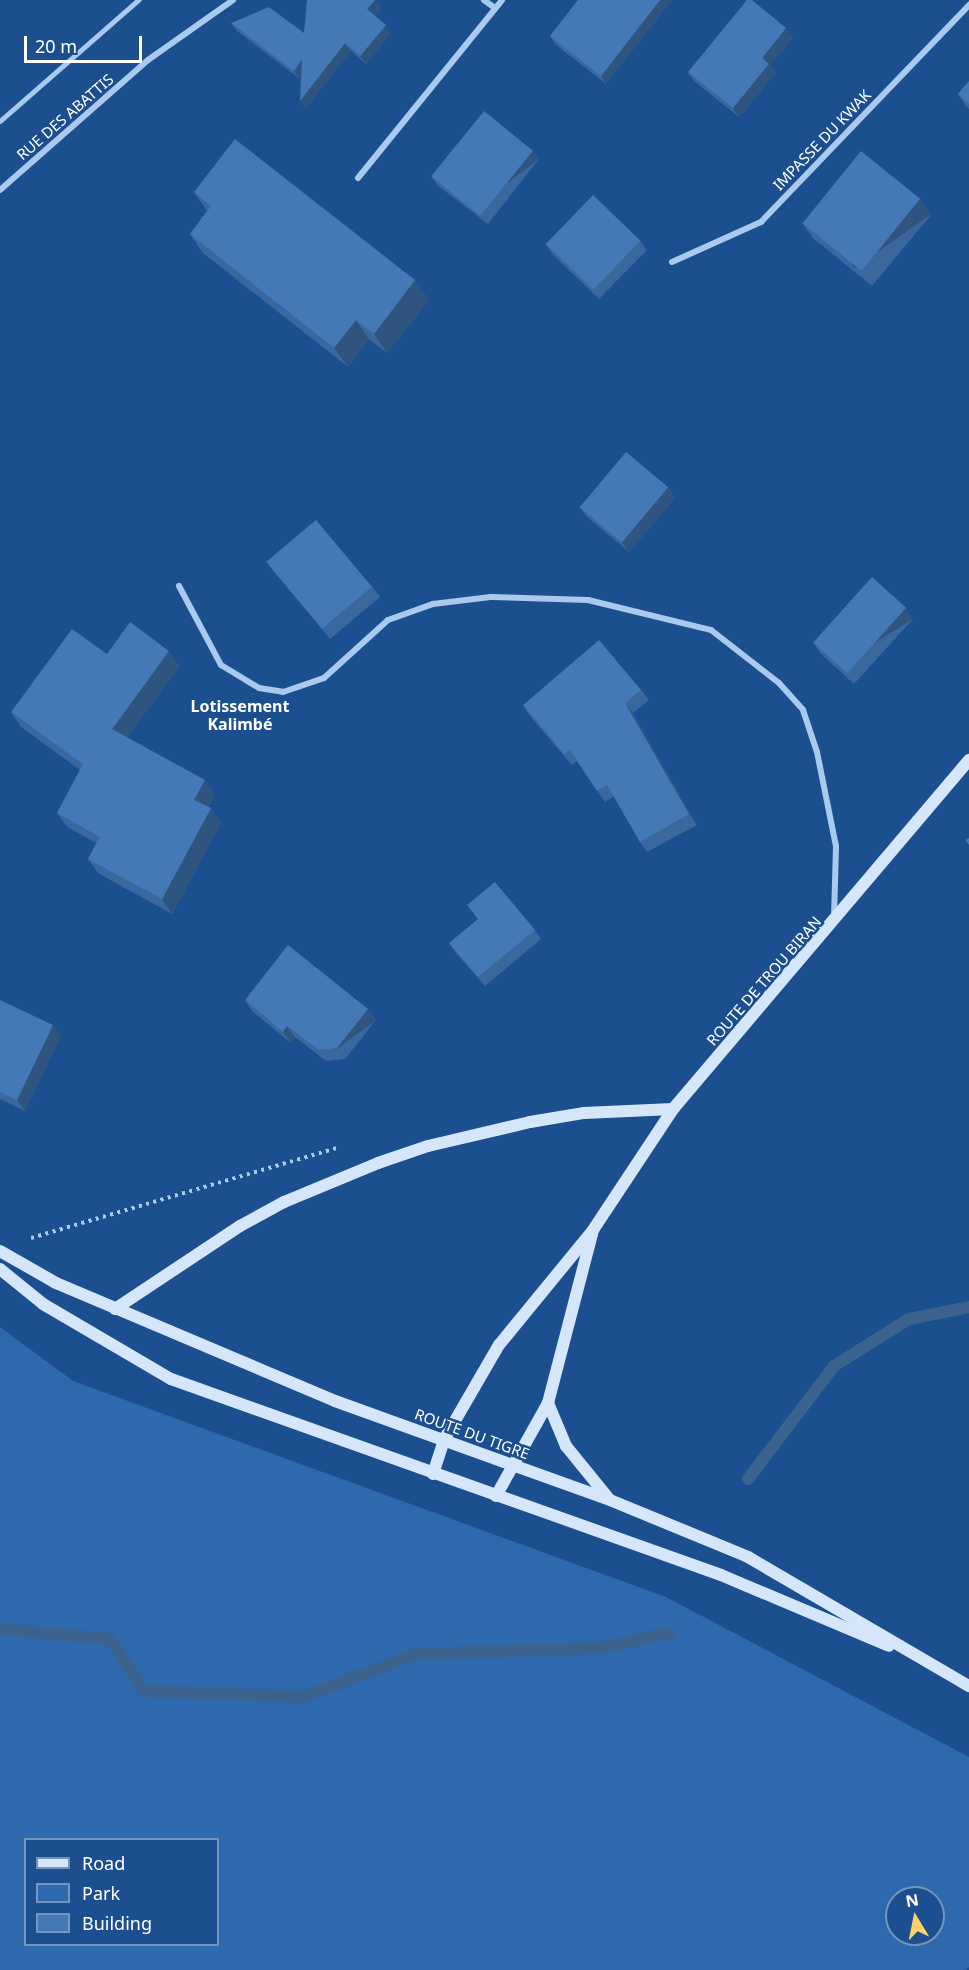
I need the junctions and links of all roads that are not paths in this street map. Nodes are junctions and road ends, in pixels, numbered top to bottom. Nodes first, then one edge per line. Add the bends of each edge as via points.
1 (138, 0) edge
2 (233, 0) edge
3 (484, 0) edge
4 (502, 0) edge
5 (969, 5) edge
6 (495, 8) junction
7 (0, 121) edge
8 (358, 178) dead end
9 (0, 190) edge
10 (672, 262) dead end
11 (179, 586) dead end
12 (969, 760) edge
13 (834, 924) junction
14 (673, 1109) junction
15 (593, 1230) junction
16 (0, 1251) edge
17 (0, 1269) edge
18 (115, 1309) junction
19 (548, 1403) junction
20 (445, 1438) junction
21 (513, 1465) junction
22 (433, 1474) junction
23 (496, 1496) junction
24 (610, 1500) junction
25 (926, 1661) junction
26 (969, 1686) edge

1 - 7 lane
2 - 9 street, RUE DES ABATTIS via 148,60
3 - 6 street
4 - 6 street
5 - 10 street, IMPASSE DU KWAK via 761,222
6 - 8 street
11 - 13 street via 221,665 259,688 283,692 324,678 388,620 433,604 491,597 588,600 711,630 778,683 803,710 817,752 837,846
12 - 13 main road, ROUTE DE TROU BIRAN
13 - 14 main road, ROUTE DE TROU BIRAN
14 - 15 main road, ROUTE DE TROU BIRAN
14 - 18 main road via 584,1113 530,1122 378,1163 284,1202 240,1226
15 - 19 main road, ROUTE DE TROU BIRAN
15 - 20 main road, ROUTE DE TROU BIRAN via 499,1345
16 - 18 main road, ROUTE DU TIGRE via 56,1283
17 - 22 main road, ROUTE DU TIGRE via 43,1304 171,1379
18 - 20 main road, ROUTE DU TIGRE via 335,1401
19 - 21 main road, ROUTE DE TROU BIRAN
19 - 24 main road via 566,1446
20 - 21 main road, ROUTE DU TIGRE
20 - 22 main road, ROUTE DE TROU BIRAN
21 - 23 main road, ROUTE DE TROU BIRAN
21 - 24 main road, ROUTE DU TIGRE
22 - 23 main road, ROUTE DU TIGRE
23 - 25 main road, ROUTE DU TIGRE via 721,1575
24 - 25 main road, ROUTE DU TIGRE via 748,1557
25 - 26 main road, ROUTE DU TIGRE

